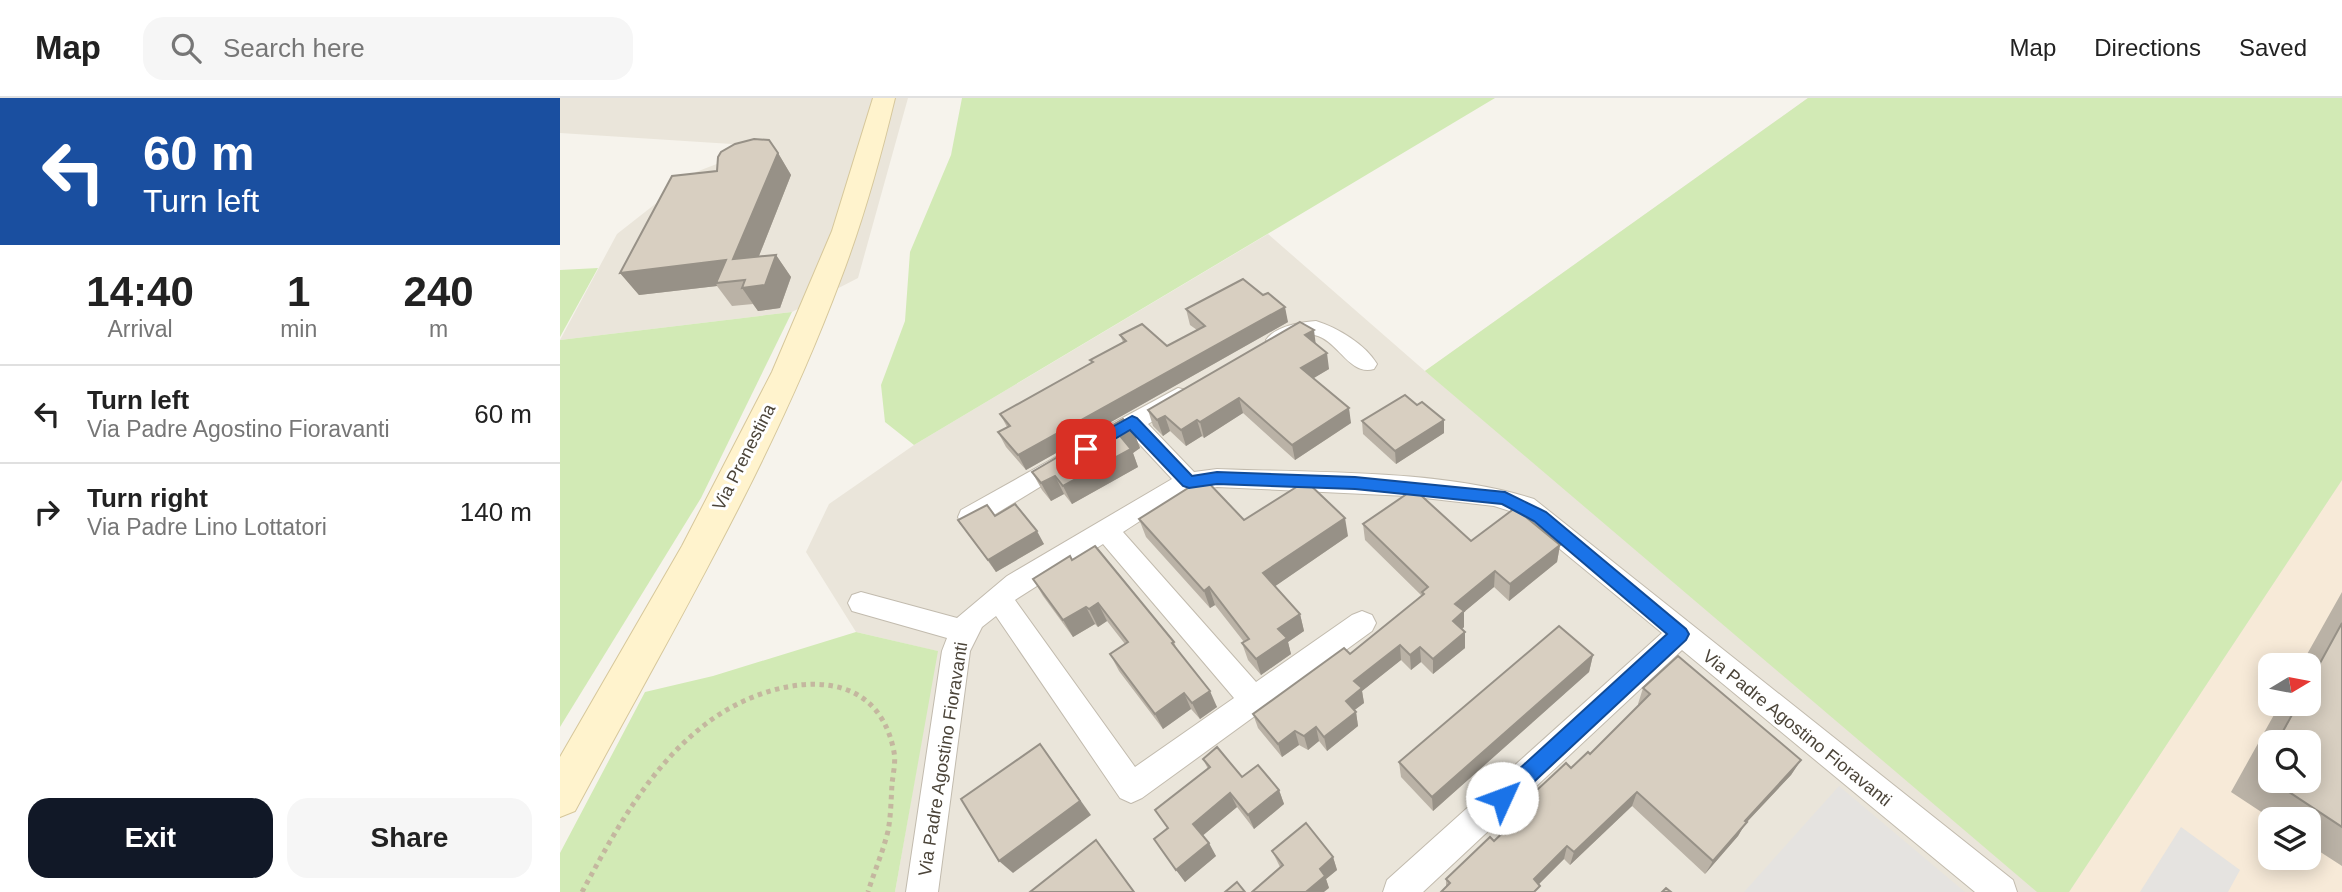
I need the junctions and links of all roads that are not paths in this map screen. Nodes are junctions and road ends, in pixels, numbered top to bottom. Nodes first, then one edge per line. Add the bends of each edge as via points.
1 (884, 98) edge
2 (1257, 351) edge
3 (1366, 364) dead end
4 (1200, 383) edge
5 (1132, 422) junction
6 (1189, 482) junction
7 (970, 517) edge
8 (1105, 529) junction
9 (998, 597) junction
10 (861, 603) dead end
11 (1362, 623) dead end
12 (963, 631) junction
13 (1680, 634) junction
14 (1254, 701) junction
15 (560, 797) edge
16 (922, 892) edge
17 (1399, 892) edge
18 (2000, 892) edge

1 - 15 main road, Via Prenestina via 835,257 780,387 724,499
2 - 3 street via 1297,329 1315,327 1326,330
4 - 5 street
5 - 6 street
5 - 7 street
6 - 8 street, Via Padre Agostino Fioravanti
6 - 13 street, Via Padre Agostino Fioravanti via 1217,478 1355,483 1505,498 1540,516
8 - 9 street, Via Padre Agostino Fioravanti
8 - 14 street
9 - 12 street, Via Padre Agostino Fioravanti
9 - 14 street via 1130,788
10 - 12 street
11 - 14 street
12 - 16 street, Via Padre Agostino Fioravanti via 956,651
13 - 17 street
13 - 18 street, Via Padre Agostino Fioravanti

